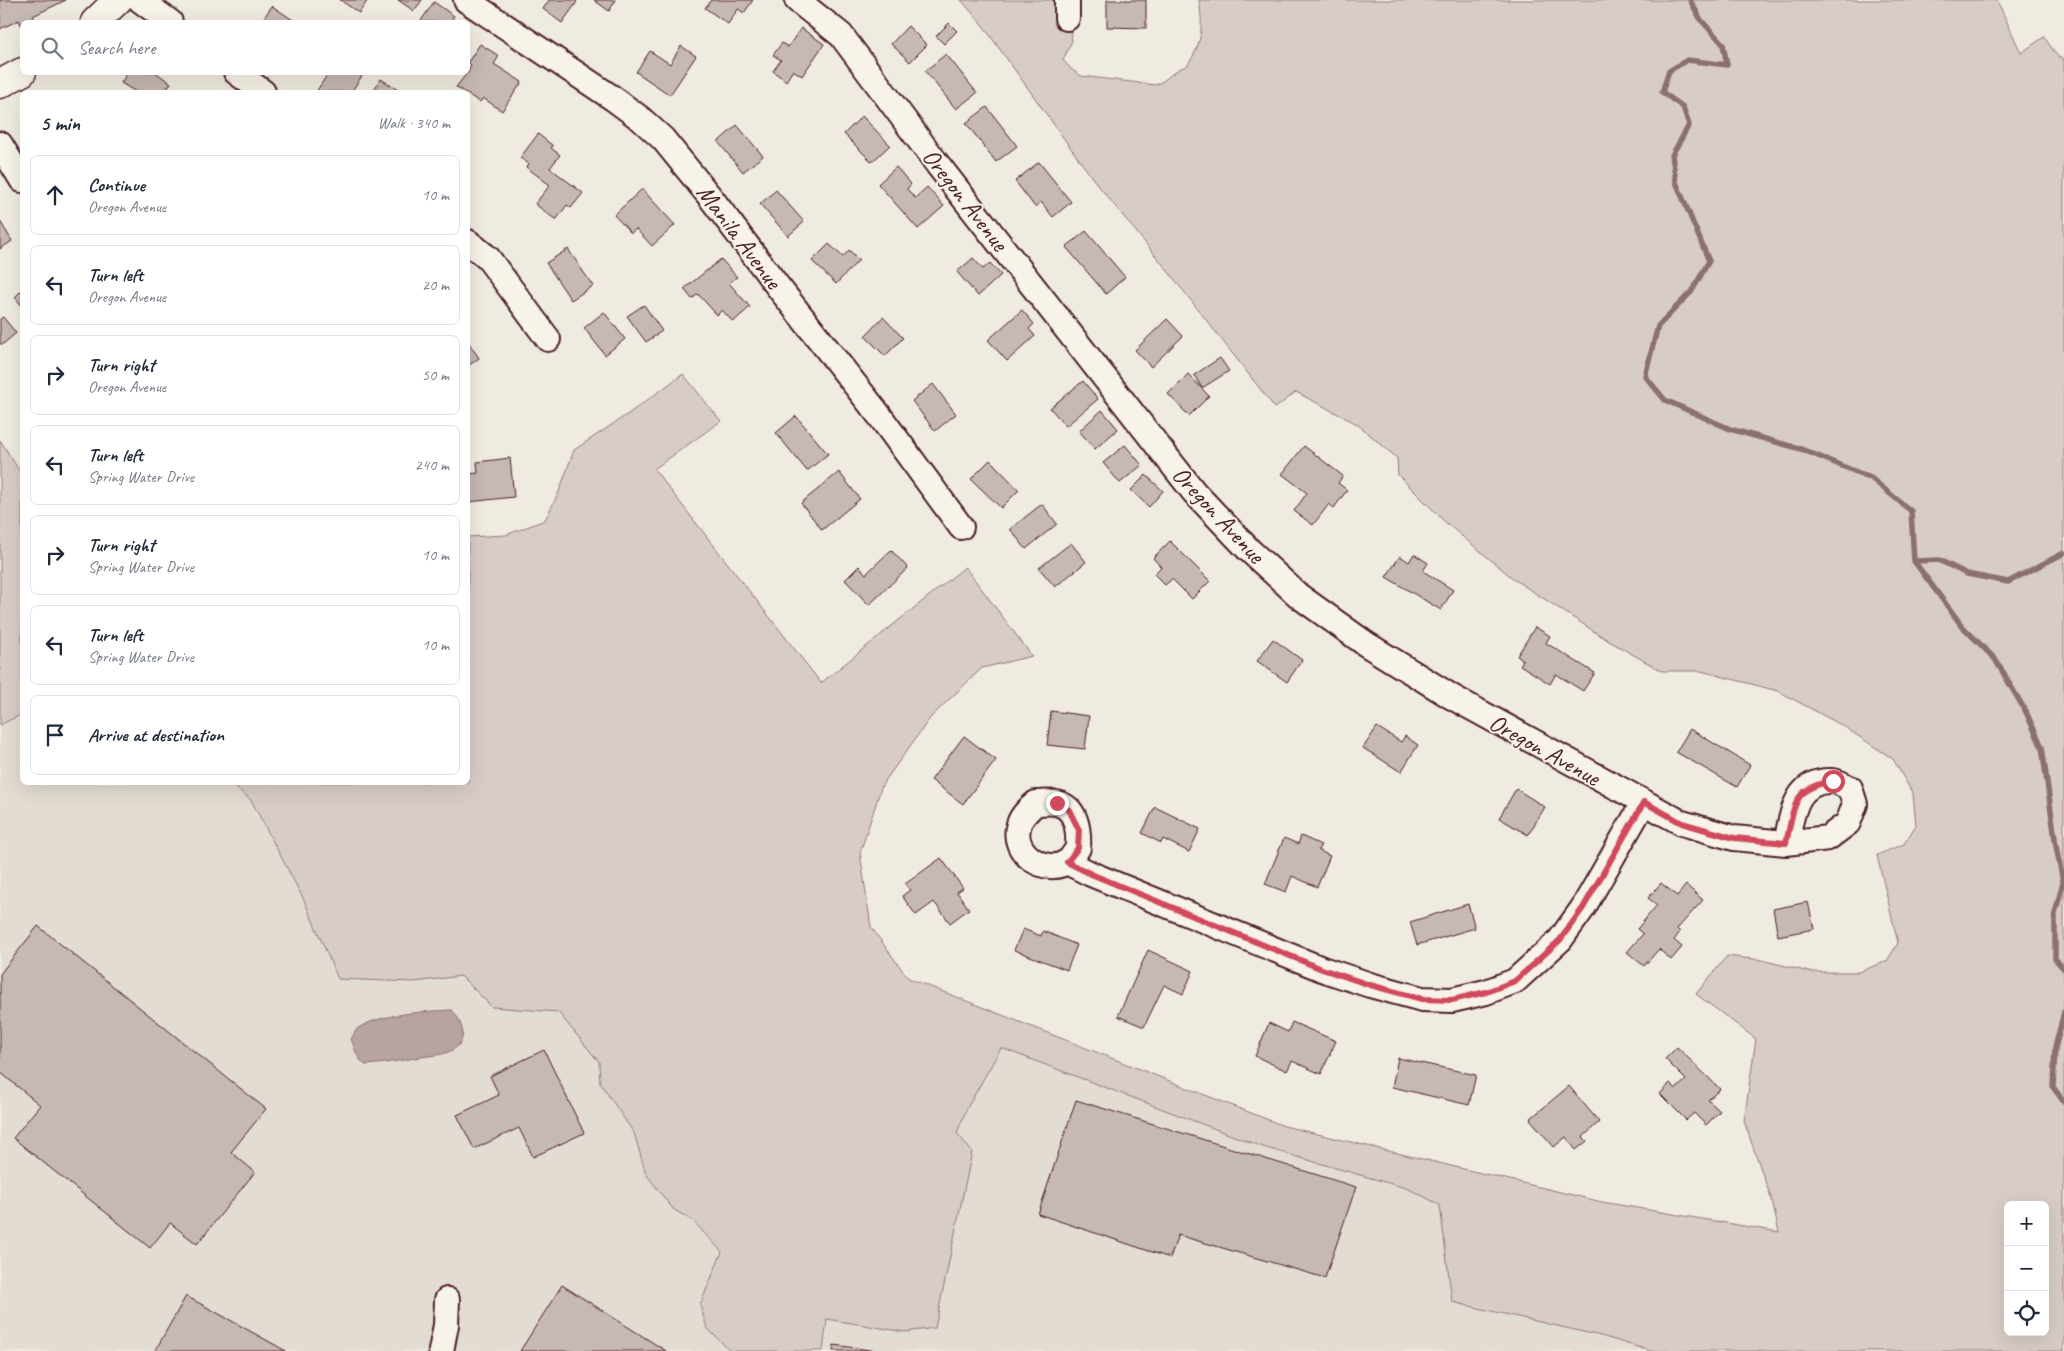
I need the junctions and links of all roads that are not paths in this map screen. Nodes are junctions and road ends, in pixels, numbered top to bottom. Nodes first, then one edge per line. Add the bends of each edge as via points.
1 (118, 0) edge
2 (140, 0) edge
3 (466, 0) edge
4 (797, 0) edge
5 (97, 20) edge
6 (167, 20) edge
7 (20, 73) edge
8 (240, 75) edge
9 (0, 84) edge
10 (260, 90) edge
11 (0, 144) edge
12 (20, 177) edge
13 (470, 244) edge
14 (548, 339) dead end
15 (961, 527) dead end
16 (1644, 802) junction
17 (1786, 843) dead end
18 (1067, 862) dead end
19 (447, 1300) dead end
20 (441, 1351) edge

1 - 5 main road
2 - 6 street
3 - 15 street, Manila Avenue via 641,118 663,139 879,415
4 - 16 street, Oregon Avenue via 841,35 938,165 1194,492 1248,550 1299,596 1366,644 1452,697
7 - 9 main road
8 - 10 street
11 - 12 street
13 - 14 street via 488,258
16 - 17 street, Oregon Avenue via 1682,823 1734,838
16 - 18 street via 1583,908 1560,940 1515,981 1452,1000 1422,999 1322,969
19 - 20 street

